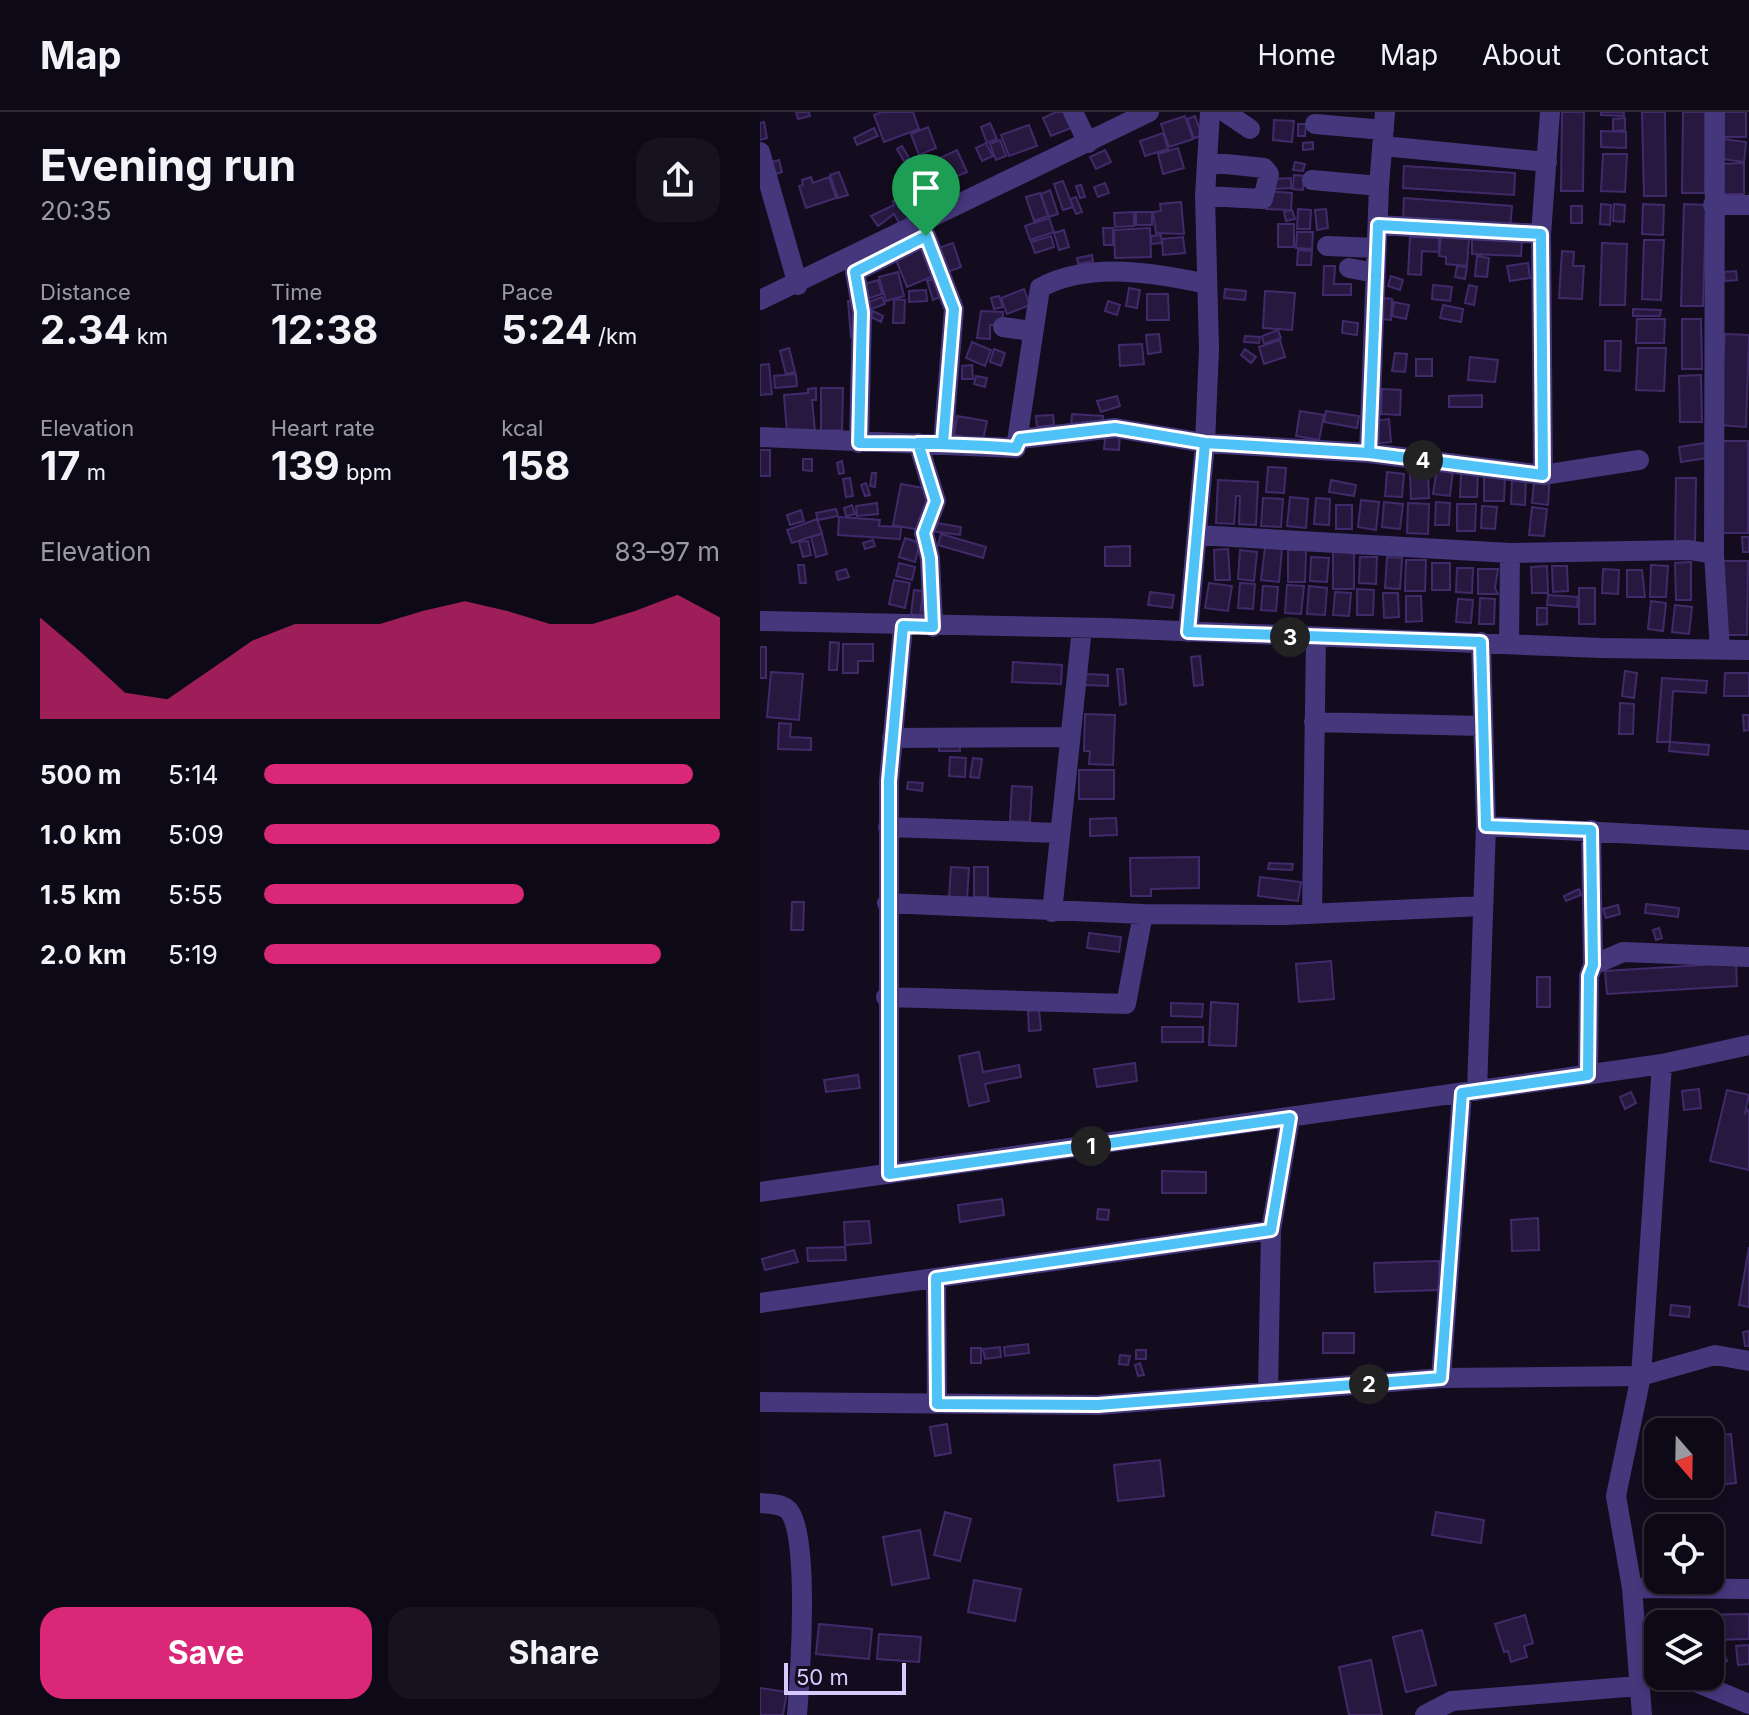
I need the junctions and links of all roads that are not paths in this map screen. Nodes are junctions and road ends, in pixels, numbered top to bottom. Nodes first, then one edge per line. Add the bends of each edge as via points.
1 (1073, 112) edge
2 (1149, 112) edge
3 (1210, 112) edge
4 (1225, 112) edge
5 (1550, 112) edge
6 (1715, 112) edge
7 (1315, 124) dead end
8 (1250, 129) dead end
9 (1384, 129) edge
10 (1088, 143) junction
11 (760, 152) edge
12 (1207, 162) junction
13 (1547, 162) junction
14 (1312, 180) dead end
15 (1379, 186) junction
16 (1205, 196) junction
17 (1713, 205) junction
18 (1749, 205) edge
19 (1378, 225) junction
20 (1541, 234) junction
21 (1327, 246) dead end
22 (1377, 248) junction
23 (1349, 268) dead end
24 (1375, 273) junction
25 (1207, 284) junction
26 (798, 285) junction
27 (760, 300) edge
28 (1003, 327) dead end
29 (1032, 331) junction
30 (760, 437) edge
31 (1020, 439) junction
32 (859, 443) junction
33 (918, 443) junction
34 (943, 443) junction
35 (1205, 443) junction
36 (1369, 453) junction
37 (1639, 460) dead end
38 (1543, 475) junction
39 (1197, 535) junction
40 (1510, 553) junction
41 (1714, 554) junction
42 (760, 621) edge
43 (903, 626) junction
44 (933, 627) junction
45 (1082, 628) junction
46 (1188, 632) junction
47 (1316, 638) junction
48 (1481, 642) junction
49 (1509, 643) junction
50 (1720, 650) junction
51 (1749, 650) edge
52 (1314, 722) junction
53 (1482, 726) junction
54 (1069, 737) junction
55 (892, 738) junction
56 (1486, 826) junction
57 (888, 827) junction
58 (1591, 830) junction
59 (1059, 833) junction
60 (1749, 840) edge
61 (887, 903) junction
62 (1483, 906) junction
63 (1052, 912) junction
64 (1143, 914) junction
65 (1312, 914) junction
66 (1749, 957) edge
67 (1593, 965) junction
68 (886, 997) junction
69 (1749, 1045) edge
70 (1662, 1064) junction
71 (1588, 1075) junction
72 (1469, 1092) junction
73 (1290, 1118) junction
74 (889, 1174) junction
75 (760, 1192) edge
76 (1271, 1230) junction
77 (936, 1278) junction
78 (760, 1303) edge
79 (1749, 1361) edge
80 (1641, 1376) junction
81 (1441, 1378) junction
82 (1268, 1392) junction
83 (760, 1402) edge
84 (937, 1404) junction
85 (760, 1503) edge
86 (1632, 1588) junction
87 (1749, 1589) edge
88 (1644, 1667) edge
89 (1644, 1674) edge
90 (1644, 1688) edge
91 (1715, 1690) edge
92 (1749, 1704) edge
93 (797, 1715) edge
94 (1425, 1715) edge
95 (1642, 1715) edge

1 - 10 street
2 - 10 street
3 - 12 street
4 - 8 street
5 - 13 street
6 - 17 street
7 - 9 street
9 - 13 street
9 - 15 street
10 - 26 street
11 - 26 street
12 - 16 street
12 - 16 street via 1264,168 1269,174 1263,199
13 - 20 street
14 - 15 street
15 - 19 street
16 - 25 street
17 - 18 street
17 - 41 street
19 - 20 street
19 - 22 street
20 - 38 street
21 - 22 street
22 - 24 street
23 - 24 street
24 - 36 street
25 - 29 street via 1132,273 1066,278 1040,288
25 - 35 street
26 - 27 street
28 - 29 street
29 - 31 street
30 - 32 street
31 - 34 street via 1016,448
31 - 35 street via 1115,428
32 - 33 street
32 - 34 street via 862,312 855,272 926,236 954,309
33 - 34 street
33 - 44 street via 936,501 924,533
35 - 36 street
35 - 39 street
36 - 38 street
37 - 38 street
39 - 40 street
39 - 46 street
40 - 41 street
40 - 49 street
41 - 50 street
42 - 43 street
43 - 44 street
43 - 55 street
44 - 45 street
45 - 46 street
45 - 54 street
46 - 47 street
47 - 48 street
47 - 52 street
48 - 49 street
48 - 53 street
49 - 50 street
50 - 51 street
52 - 53 street
52 - 65 street
53 - 56 street
54 - 55 street
54 - 59 street
55 - 57 street
56 - 58 street
56 - 62 street
57 - 59 street
57 - 61 street
58 - 60 street
58 - 67 street
59 - 63 street
61 - 63 street
61 - 68 street
62 - 65 street
62 - 72 street
63 - 64 street
64 - 65 street
64 - 68 street via 1126,1004
66 - 67 street via 1623,952
67 - 71 street
68 - 74 street
69 - 70 street
70 - 71 street
70 - 80 street
71 - 72 street
72 - 73 street
72 - 81 street
73 - 74 street
73 - 76 street
74 - 75 street
76 - 77 street
76 - 82 street
77 - 78 street
77 - 84 street
79 - 80 street via 1715,1355
80 - 81 street
80 - 86 street via 1616,1496
81 - 82 street
82 - 84 street via 1098,1405
83 - 84 street
85 - 93 street via 783,1505 791,1513 799,1546
86 - 87 street
86 - 88 street
89 - 94 street via 1452,1701
90 - 95 street
91 - 92 street

